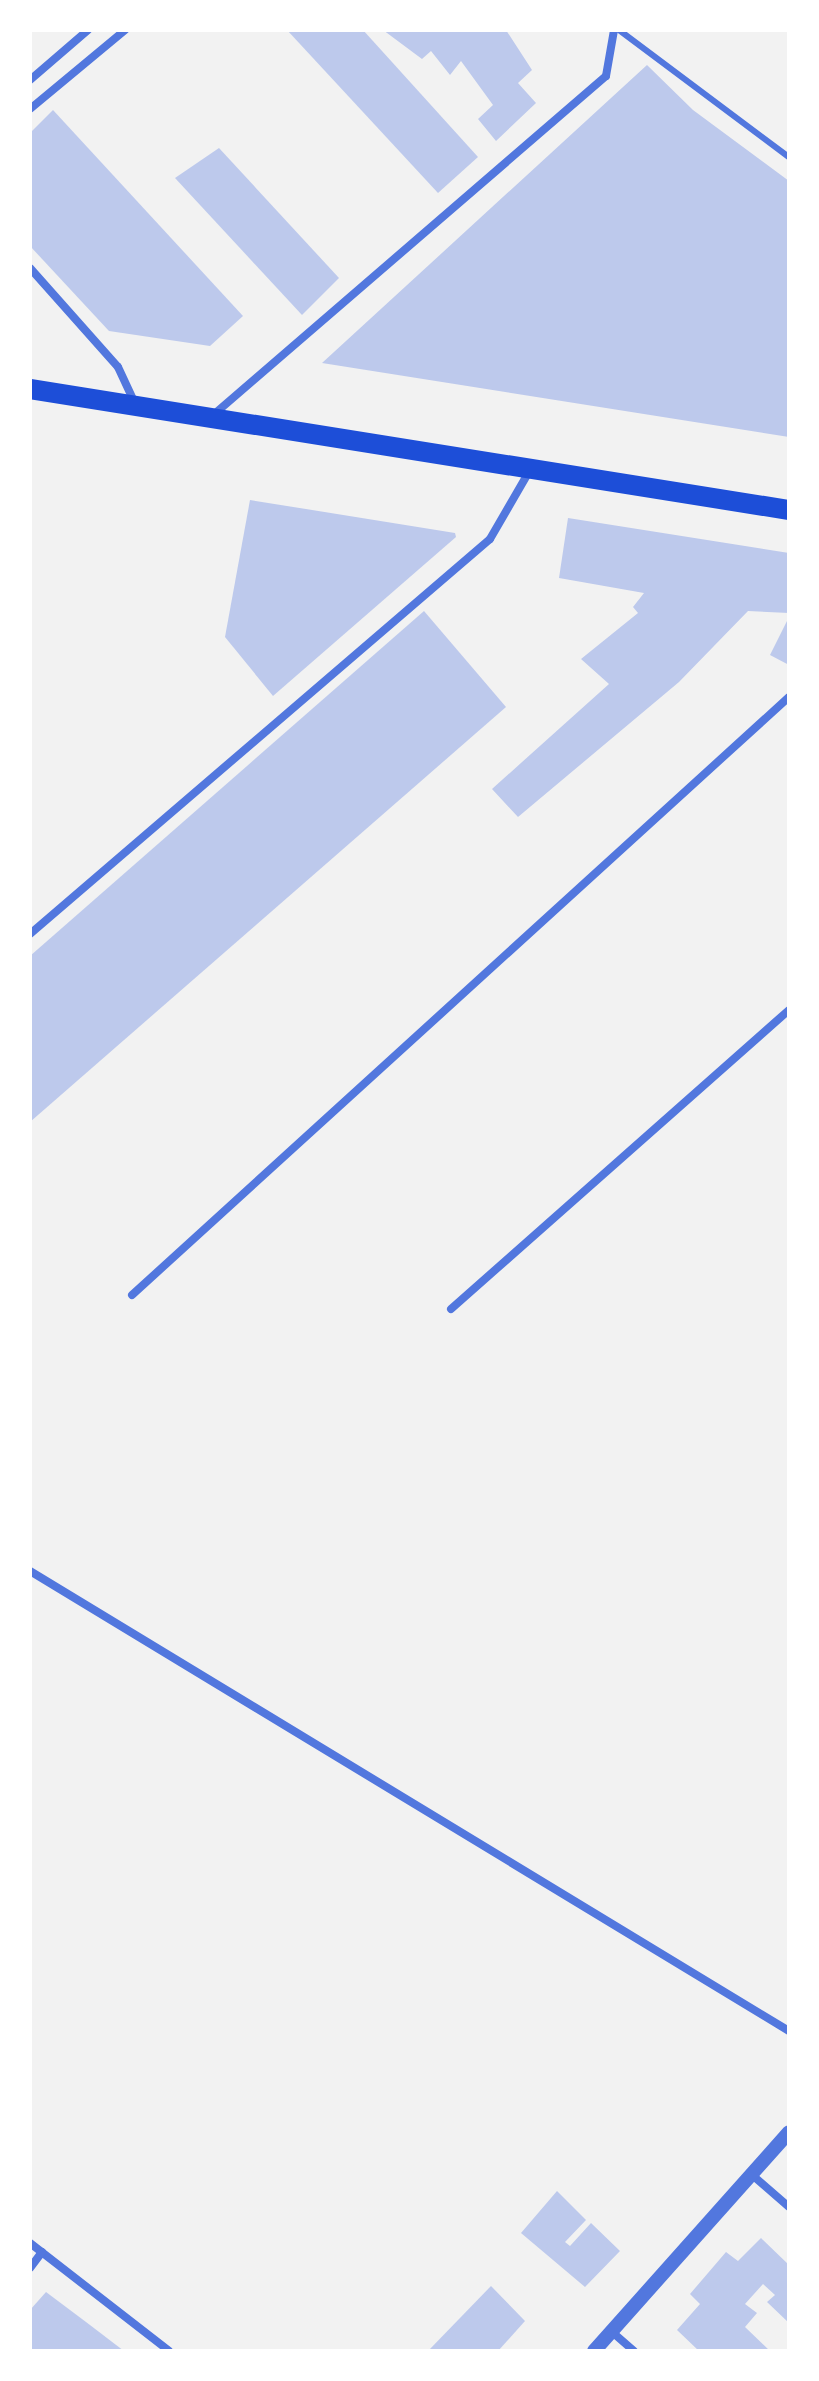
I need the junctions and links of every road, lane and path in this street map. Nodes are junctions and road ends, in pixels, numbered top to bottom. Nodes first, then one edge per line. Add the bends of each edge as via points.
1 (88, 30) edge
2 (125, 30) edge
3 (616, 30) edge
4 (30, 80) edge
5 (30, 109) edge
6 (789, 157) edge
7 (30, 268) edge
8 (30, 389) edge
9 (137, 406) junction
10 (209, 418) junction
11 (531, 470) junction
12 (789, 510) edge
13 (789, 697) edge
14 (30, 934) edge
15 (789, 1010) edge
16 (132, 1295) dead end
17 (451, 1309) dead end
18 (30, 1571) edge
19 (789, 2031) edge
20 (789, 2132) edge
21 (751, 2174) junction
22 (789, 2207) edge
23 (30, 2243) edge
24 (42, 2252) junction
25 (30, 2268) edge
26 (611, 2331) junction
27 (169, 2351) edge
28 (594, 2351) edge
29 (634, 2351) edge

1 - 4 street
2 - 5 street
3 - 6 lane
3 - 10 street via 606,76
7 - 9 street via 118,367
8 - 9 main road
9 - 10 main road
10 - 11 main road
11 - 12 main road
11 - 14 street via 490,539
13 - 16 street
15 - 17 street
18 - 19 street
20 - 21 street
21 - 22 street
21 - 26 street
23 - 24 street
24 - 25 street
24 - 27 street
26 - 28 street
26 - 29 street

